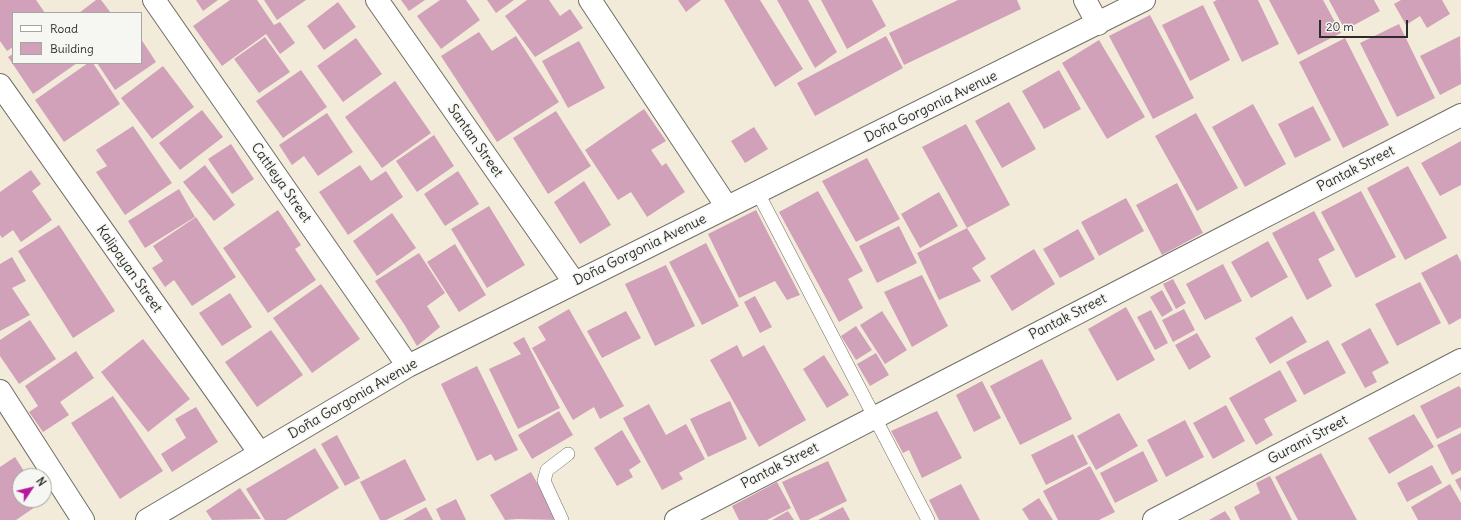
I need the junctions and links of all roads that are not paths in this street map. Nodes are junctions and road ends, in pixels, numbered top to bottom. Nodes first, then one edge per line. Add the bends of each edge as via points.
1 (154, 0) edge
2 (377, 0) edge
3 (590, 0) edge
4 (1085, 0) edge
5 (1144, 0) edge
6 (1098, 24) junction
7 (0, 85) edge
8 (1461, 115) edge
9 (758, 193) junction
10 (727, 207) junction
11 (574, 282) junction
12 (1461, 360) edge
13 (408, 366) junction
14 (0, 391) edge
15 (874, 417) junction
16 (259, 452) junction
17 (568, 454) dead end
18 (83, 520) edge
19 (147, 520) edge
20 (562, 520) edge
21 (676, 520) edge
22 (928, 520) edge
23 (1154, 520) edge

1 - 13 street, Cattleya Street
2 - 11 street, Santan Street
3 - 10 street
4 - 6 street
5 - 6 street, Doña Gorgonia Avenue
6 - 9 street, Doña Gorgonia Avenue
7 - 16 street, Kalipayan Street
8 - 15 street, Pantak Street
9 - 10 street, Doña Gorgonia Avenue
9 - 15 lane
10 - 11 street, Doña Gorgonia Avenue
11 - 13 street, Doña Gorgonia Avenue
12 - 23 street, Gurami Street
13 - 16 street, Doña Gorgonia Avenue
14 - 18 street
15 - 21 street, Pantak Street
15 - 22 lane
16 - 19 street, Doña Gorgonia Avenue
17 - 20 lane via 547,470 544,481

